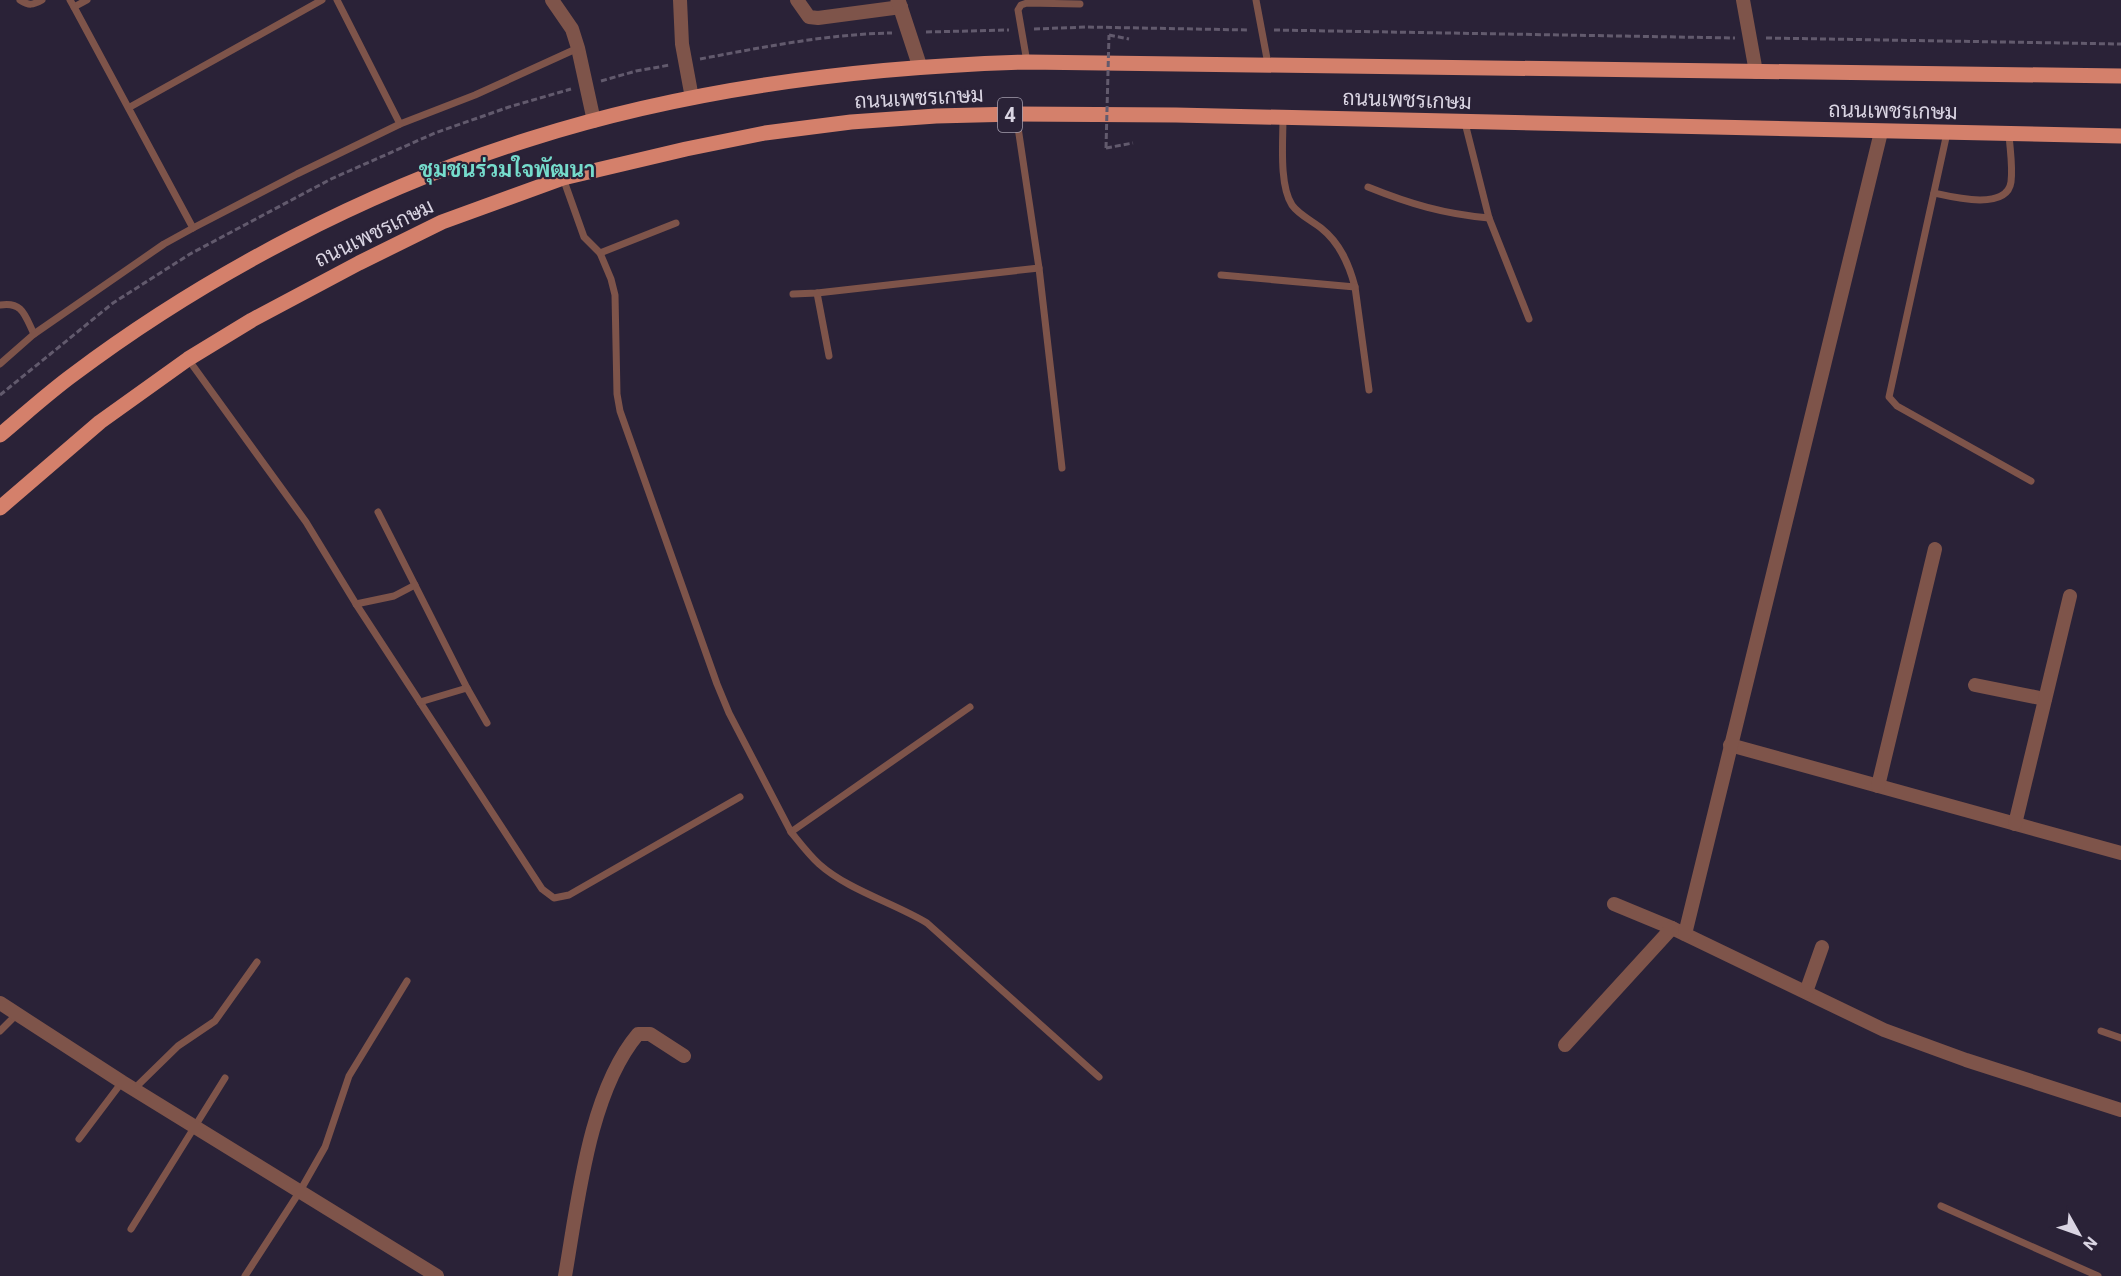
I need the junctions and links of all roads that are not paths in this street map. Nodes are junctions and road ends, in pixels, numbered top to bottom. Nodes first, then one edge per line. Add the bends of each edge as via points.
1 (20, 0) edge
2 (42, 0) edge
3 (87, 0) edge
4 (322, 0) edge
5 (337, 0) edge
6 (552, 0) edge
7 (797, 0) edge
8 (1256, 0) edge
9 (683, 1) edge
10 (1746, 1) edge
11 (72, 3) edge
12 (900, 4) edge
13 (1080, 4) dead end
14 (578, 48) junction
15 (1027, 62) junction
16 (1268, 64) junction
17 (920, 67) junction
18 (1756, 72) junction
19 (2121, 76) edge
20 (692, 98) junction
21 (130, 107) junction
22 (1016, 114) junction
23 (1283, 118) junction
24 (594, 121) junction
25 (1465, 123) junction
26 (400, 124) junction
27 (1881, 132) junction
28 (1947, 133) junction
29 (2009, 134) junction
30 (2121, 136) edge
31 (563, 178) junction
32 (1368, 187) dead end
33 (1934, 193) junction
34 (1489, 218) junction
35 (676, 223) dead end
36 (193, 228) junction
37 (600, 253) junction
38 (1039, 268) junction
39 (1221, 275) dead end
40 (1355, 287) junction
41 (817, 293) junction
42 (793, 294) dead end
43 (0, 305) edge
44 (1529, 319) dead end
45 (34, 334) junction
46 (829, 356) dead end
47 (188, 359) junction
48 (0, 364) edge
49 (1369, 390) dead end
50 (0, 435) edge
51 (1062, 468) dead end
52 (2031, 481) dead end
53 (0, 508) edge
54 (378, 512) dead end
55 (1935, 549) dead end
56 (415, 585) junction
57 (2070, 596) dead end
58 (356, 604) junction
59 (1975, 686) dead end
60 (467, 688) junction
61 (2045, 699) junction
62 (420, 702) junction
63 (970, 707) dead end
64 (488, 723) dead end
65 (1730, 745) junction
66 (1878, 786) junction
67 (740, 797) dead end
68 (2015, 824) junction
69 (791, 832) junction
70 (2121, 853) edge
71 (1614, 904) dead end
72 (1672, 928) junction
73 (1685, 934) junction
74 (1822, 947) dead end
75 (257, 962) dead end
76 (407, 981) dead end
77 (1806, 992) junction
78 (0, 1003) edge
79 (17, 1014) junction
80 (0, 1031) edge
81 (2101, 1032) dead end
82 (2121, 1038) edge
83 (1565, 1045) dead end
84 (684, 1056) dead end
85 (1099, 1077) dead end
86 (225, 1078) dead end
87 (128, 1085) junction
88 (2121, 1110) edge
89 (194, 1126) junction
90 (78, 1138) dead end
91 (300, 1191) junction
92 (1941, 1206) dead end
93 (131, 1229) dead end
94 (245, 1276) edge
95 (437, 1276) edge
96 (565, 1276) edge
97 (2098, 1276) edge

1 - 2 lane via 27,4
3 - 11 lane
4 - 21 lane
5 - 26 lane
6 - 14 street via 572,29
7 - 12 street via 809,17 818,18
8 - 16 lane
9 - 20 street via 682,44
10 - 18 street
11 - 21 lane
12 - 17 street
13 - 15 lane via 1021,5 1018,10
14 - 24 street
14 - 26 lane
15 - 16 main road, ถนนเพชรเกษม
15 - 17 main road, ถนนเพชรเกษม
16 - 18 main road, ถนนเพชรเกษม
17 - 20 main road, ถนนเพชรเกษม via 793,81
18 - 19 main road, ถนนเพชรเกษม
20 - 24 main road, ถนนเพชรเกษม
21 - 36 lane
22 - 23 main road, ถนนเพชรเกษม / 4
22 - 31 main road, ถนนเพชรเกษม / 4 via 936,116 765,133
22 - 38 lane
23 - 25 main road, ถนนเพชรเกษม / 4
23 - 40 lane via 1286,192 1292,205 1335,241
24 - 50 main road, ถนนเพชรเกษม via 472,159 304,232 148,322 73,375
25 - 27 main road, ถนนเพชรเกษม / 4
25 - 34 lane
26 - 36 lane
27 - 28 main road, ถนนเพชรเกษม / 4
27 - 65 street
28 - 29 main road, ถนนเพชรเกษม / 4
28 - 33 lane
29 - 30 main road, ถนนเพชรเกษม / 4
29 - 33 lane via 2011,185 2005,194 1997,199 1970,200
31 - 37 lane via 584,237
31 - 47 main road, ถนนเพชรเกษม / 4 via 442,222 252,320
32 - 34 lane via 1440,212
33 - 52 lane via 1889,397 1897,406
34 - 44 lane
35 - 37 lane
36 - 45 lane
37 - 69 lane via 615,295 620,411 717,684
38 - 41 lane
38 - 51 lane
39 - 40 lane
40 - 49 lane
41 - 42 lane
41 - 46 lane
43 - 45 lane via 9,303 21,308
45 - 48 lane
47 - 53 main road, ถนนเพชรเกษม / 4 via 100,422
47 - 58 lane via 306,522
54 - 56 lane
55 - 66 street
56 - 58 lane via 394,596
56 - 60 lane
57 - 61 street
58 - 62 lane
59 - 61 street
60 - 62 lane
60 - 64 lane
61 - 68 street
62 - 67 lane via 542,889 554,898 569,895
63 - 69 lane
65 - 66 street
65 - 73 street
66 - 68 street
68 - 70 street
69 - 85 lane via 820,865 836,876 927,923
71 - 72 street
72 - 73 street
72 - 83 street
73 - 77 street
74 - 77 street
75 - 87 lane via 215,1021
76 - 91 lane via 349,1076 326,1146
77 - 88 street via 1884,1030
78 - 79 street
79 - 80 lane
79 - 87 street
81 - 82 lane
84 - 96 street via 650,1034 638,1034 626,1048 590,1140
86 - 89 lane
87 - 89 street
87 - 90 lane
89 - 91 street
89 - 93 lane
91 - 94 lane
91 - 95 street
92 - 97 lane

